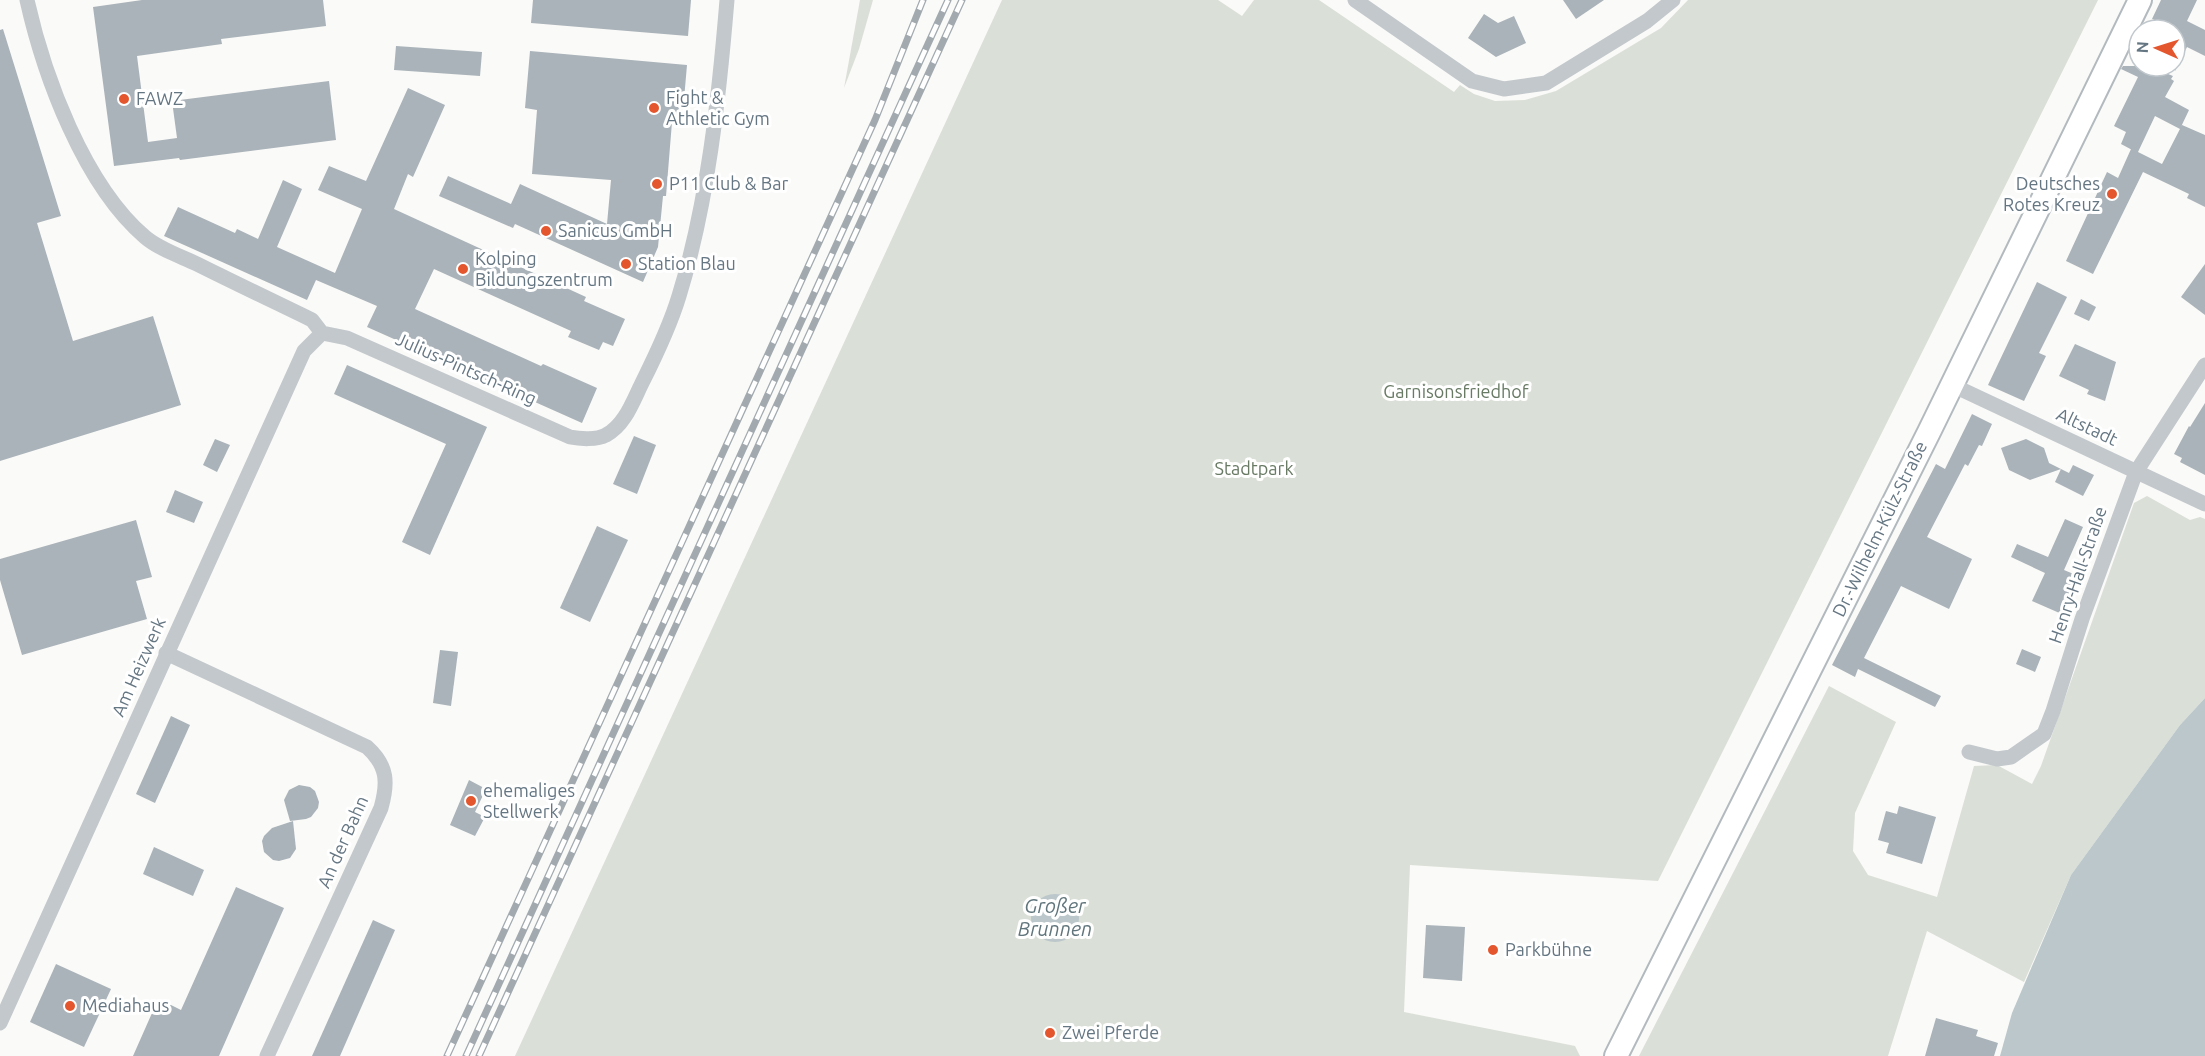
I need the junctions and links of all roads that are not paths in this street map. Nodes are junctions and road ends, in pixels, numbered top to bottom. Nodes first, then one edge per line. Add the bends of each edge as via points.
1 (27, 0) edge
2 (727, 0) edge
3 (1354, 0) edge
4 (1673, 0) edge
5 (2140, 0) edge
6 (322, 333) junction
7 (2205, 365) edge
8 (1952, 385) junction
9 (2136, 472) junction
10 (2205, 504) edge
11 (166, 653) junction
12 (1969, 752) dead end
13 (0, 1023) edge
14 (267, 1056) edge
15 (1616, 1056) edge

1 - 6 street, Julius-Pintsch-Ring via 56,96 92,171 131,224 161,247 312,320
2 - 6 street, Julius-Pintsch-Ring via 713,136 679,297 625,418 606,435 570,437 347,338
3 - 4 street via 1472,81 1504,89 1546,83 1647,21
5 - 8 main road, Dr.-Wilhelm-Külz-Straße
6 - 11 street, Am Heizwerk via 304,351
7 - 9 street, Henry-Hall-Straße
8 - 9 street, Altstadt
8 - 15 main road, Dr.-Wilhelm-Külz-Straße
9 - 10 street, Altstadt
9 - 12 street, Henry-Hall-Straße via 2044,734 2011,757 1997,759
11 - 13 street, Am Heizwerk
11 - 14 street, An der Bahn via 367,747 380,763 386,780 381,808

